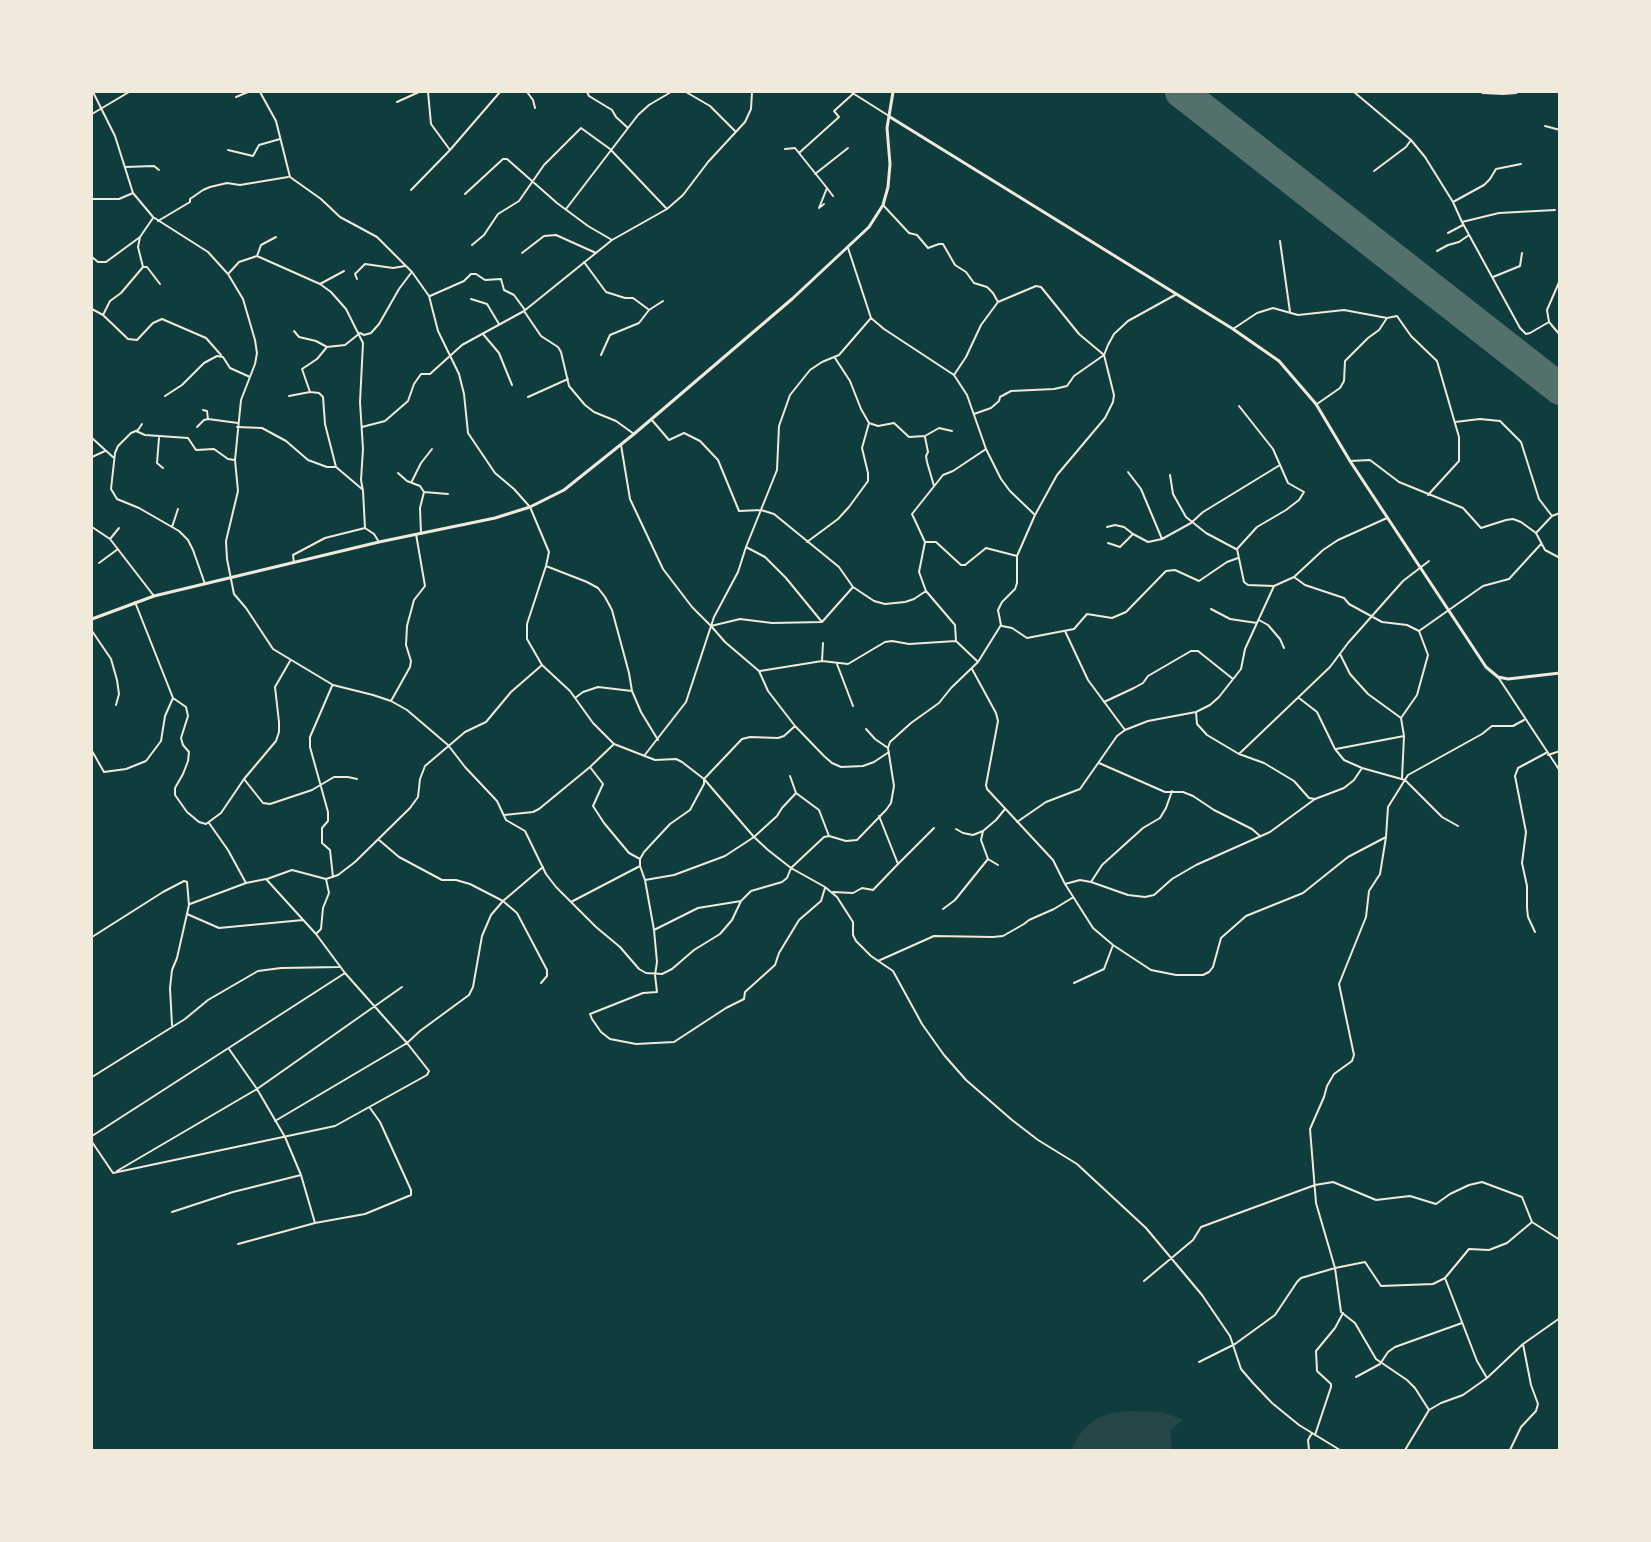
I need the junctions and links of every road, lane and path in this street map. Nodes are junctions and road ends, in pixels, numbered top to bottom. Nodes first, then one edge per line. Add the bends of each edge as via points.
1 (93, 92) edge
2 (127, 92) edge
3 (248, 92) edge
4 (260, 92) edge
5 (419, 92) edge
6 (428, 92) edge
7 (500, 92) edge
8 (527, 92) edge
9 (586, 92) edge
10 (671, 92) edge
11 (686, 92) edge
12 (752, 92) edge
13 (853, 92) edge
14 (893, 92) edge
15 (1354, 92) edge
16 (1483, 92) edge
17 (1513, 92) edge
18 (236, 97) dead end
19 (398, 102) dead end
20 (101, 107) junction
21 (534, 108) dead end
22 (92, 114) edge
23 (889, 116) junction
24 (1545, 126) dead end
25 (628, 128) junction
26 (1560, 130) edge
27 (735, 131) junction
28 (280, 139) junction
29 (1411, 140) junction
30 (848, 148) dead end
31 (785, 149) dead end
32 (228, 150) dead end
33 (450, 150) junction
34 (610, 150) junction
35 (799, 153) junction
36 (1521, 164) dead end
37 (125, 167) junction
38 (159, 170) dead end
39 (1374, 171) dead end
40 (815, 174) junction
41 (290, 177) junction
42 (532, 182) junction
43 (1560, 183) edge
44 (826, 188) junction
45 (411, 190) dead end
46 (1560, 191) edge
47 (133, 193) junction
48 (465, 194) dead end
49 (833, 196) dead end
50 (92, 199) edge
51 (1453, 202) junction
52 (824, 204) dead end
53 (883, 205) junction
54 (566, 209) junction
55 (667, 209) junction
56 (1555, 210) dead end
57 (153, 217) junction
58 (158, 221) junction
59 (1462, 224) junction
60 (1448, 232) dead end
61 (1469, 235) junction
62 (140, 237) junction
63 (276, 237) dead end
64 (612, 240) junction
65 (1280, 241) dead end
66 (472, 245) dead end
67 (848, 248) junction
68 (1437, 251) dead end
69 (522, 253) dead end
70 (596, 253) junction
71 (1522, 254) dead end
72 (257, 256) junction
73 (92, 257) edge
74 (584, 262) junction
75 (406, 265) junction
76 (142, 267) junction
77 (344, 271) dead end
78 (412, 272) junction
79 (228, 274) junction
80 (1493, 277) junction
81 (357, 279) dead end
82 (1560, 280) edge
83 (160, 284) dead end
84 (320, 284) junction
85 (1175, 295) junction
86 (429, 296) junction
87 (471, 299) dead end
88 (663, 301) dead end
89 (998, 302) junction
90 (92, 309) edge
91 (525, 310) junction
92 (649, 310) junction
93 (1290, 312) junction
94 (103, 315) junction
95 (871, 318) junction
96 (1387, 318) junction
97 (1549, 322) junction
98 (499, 324) junction
99 (1233, 329) junction
100 (294, 331) dead end
101 (360, 333) junction
102 (482, 333) junction
103 (1560, 335) edge
104 (327, 347) junction
105 (450, 354) junction
106 (221, 355) junction
107 (601, 355) dead end
108 (1104, 355) junction
109 (835, 358) junction
110 (954, 375) junction
111 (250, 377) junction
112 (568, 379) junction
113 (512, 385) dead end
114 (310, 392) junction
115 (165, 396) dead end
116 (289, 396) dead end
117 (528, 397) dead end
118 (1316, 404) junction
119 (1239, 406) dead end
120 (203, 410) dead end
121 (974, 414) junction
122 (208, 419) junction
123 (651, 419) junction
124 (1455, 422) junction
125 (870, 423) junction
126 (142, 424) dead end
127 (238, 425) junction
128 (197, 427) dead end
129 (362, 427) junction
130 (136, 431) junction
131 (952, 431) dead end
132 (634, 434) junction
133 (159, 436) junction
134 (925, 436) junction
135 (92, 438) edge
136 (621, 445) junction
137 (432, 449) dead end
138 (986, 449) junction
139 (105, 451) junction
140 (92, 457) edge
141 (114, 458) junction
142 (235, 460) junction
143 (1350, 461) junction
144 (1280, 465) junction
145 (336, 467) junction
146 (163, 468) dead end
147 (1128, 472) dead end
148 (398, 473) dead end
149 (1170, 475) dead end
150 (412, 482) junction
151 (934, 486) junction
152 (363, 491) junction
153 (424, 492) junction
154 (448, 494) dead end
155 (1428, 495) junction
156 (530, 507) junction
157 (178, 509) dead end
158 (761, 510) junction
159 (1560, 513) edge
160 (1035, 515) junction
161 (1552, 516) junction
162 (1387, 518) junction
163 (1191, 523) junction
164 (1107, 526) dead end
165 (92, 527) edge
166 (119, 528) dead end
167 (172, 528) junction
168 (365, 528) junction
169 (1536, 532) junction
170 (418, 534) junction
171 (1133, 534) junction
172 (110, 539) junction
173 (1162, 539) junction
174 (379, 542) junction
175 (807, 542) junction
176 (926, 542) junction
177 (1108, 543) dead end
178 (1541, 544) junction
179 (746, 547) junction
180 (118, 549) junction
181 (1237, 549) junction
182 (1017, 556) junction
183 (1238, 558) junction
184 (1560, 558) edge
185 (1429, 561) dead end
186 (99, 563) dead end
187 (294, 563) junction
188 (546, 566) junction
189 (1421, 567) junction
190 (230, 578) junction
191 (1294, 578) junction
192 (205, 584) junction
193 (1274, 586) junction
194 (853, 587) junction
195 (926, 591) junction
196 (154, 596) junction
197 (135, 602) junction
198 (1211, 609) dead end
199 (1448, 610) junction
200 (1372, 616) junction
201 (92, 619) edge
202 (822, 621) junction
203 (1258, 622) junction
204 (1001, 625) junction
205 (711, 626) junction
206 (1419, 631) junction
207 (92, 632) edge
208 (1065, 632) junction
209 (956, 641) junction
210 (823, 643) dead end
211 (1284, 648) dead end
212 (1340, 654) junction
213 (290, 661) junction
214 (822, 661) junction
215 (978, 662) junction
216 (837, 664) junction
217 (542, 665) junction
218 (972, 669) junction
219 (759, 671) junction
220 (1560, 673) edge
221 (1498, 677) junction
222 (1233, 679) junction
223 (333, 685) junction
224 (632, 691) junction
225 (174, 698) junction
226 (575, 698) junction
227 (1299, 698) junction
228 (391, 701) junction
229 (1104, 702) junction
230 (116, 705) dead end
231 (853, 706) dead end
232 (1196, 712) junction
233 (1401, 718) junction
234 (1524, 720) junction
235 (795, 726) junction
236 (866, 729) dead end
237 (1125, 730) junction
238 (1404, 736) junction
239 (658, 740) junction
240 (614, 744) junction
241 (448, 745) junction
242 (1335, 749) junction
243 (889, 750) junction
244 (92, 751) edge
245 (1560, 751) edge
246 (1239, 754) junction
247 (1547, 754) junction
248 (644, 757) junction
249 (1099, 763) junction
250 (590, 766) junction
251 (1362, 768) junction
252 (1560, 771) edge
253 (790, 776) dead end
254 (244, 779) junction
255 (357, 779) dead end
256 (704, 779) junction
257 (1403, 779) junction
258 (321, 785) junction
259 (1172, 791) junction
260 (796, 793) junction
261 (1315, 799) junction
262 (1005, 809) junction
263 (504, 815) junction
264 (879, 816) junction
265 (1017, 822) junction
266 (209, 823) junction
267 (1458, 826) dead end
268 (934, 828) dead end
269 (956, 829) dead end
270 (983, 831) junction
271 (829, 836) junction
272 (1260, 836) junction
273 (754, 837) junction
274 (1386, 837) junction
275 (379, 840) junction
276 (640, 859) junction
277 (988, 859) junction
278 (898, 864) junction
279 (998, 865) dead end
280 (640, 866) junction
281 (543, 867) junction
282 (791, 868) junction
283 (333, 877) junction
284 (266, 879) junction
285 (326, 879) junction
286 (645, 880) junction
287 (1091, 882) junction
288 (246, 883) junction
289 (1065, 884) junction
290 (825, 887) junction
291 (831, 892) junction
292 (1073, 898) junction
293 (503, 901) junction
294 (741, 901) junction
295 (571, 902) junction
296 (189, 905) junction
297 (943, 909) dead end
298 (187, 914) junction
299 (303, 920) junction
300 (654, 930) junction
301 (1535, 932) dead end
302 (316, 934) junction
303 (92, 937) edge
304 (1113, 945) junction
305 (878, 961) junction
306 (340, 967) junction
307 (345, 973) junction
308 (655, 975) junction
309 (541, 983) dead end
310 (1074, 983) dead end
311 (402, 987) dead end
312 (374, 1006) junction
313 (172, 1027) junction
314 (407, 1043) junction
315 (229, 1048) junction
316 (92, 1077) edge
317 (257, 1089) junction
318 (370, 1108) junction
319 (275, 1121) junction
320 (92, 1136) edge
321 (285, 1137) junction
322 (92, 1142) edge
323 (113, 1173) junction
324 (301, 1175) junction
325 (1315, 1185) junction
326 (172, 1212) dead end
327 (1532, 1221) junction
328 (315, 1223) junction
329 (1560, 1240) edge
330 (238, 1244) dead end
331 (1171, 1259) junction
332 (1335, 1268) junction
333 (1445, 1278) junction
334 (1144, 1281) dead end
335 (1343, 1313) junction
336 (1560, 1318) edge
337 (1462, 1323) junction
338 (1235, 1344) junction
339 (1522, 1344) junction
340 (1199, 1362) dead end
341 (1380, 1364) junction
342 (1356, 1377) dead end
343 (1487, 1378) junction
344 (1429, 1410) junction
345 (1314, 1434) junction
346 (1309, 1450) edge
347 (1340, 1450) edge
348 (1405, 1450) edge
349 (1510, 1450) edge

1 - 20 street
2 - 20 street
3 - 18 street
4 - 28 street
5 - 19 street
6 - 33 street via 431,124
7 - 33 street
8 - 21 street
9 - 25 street via 612,110
10 - 25 street via 649,105
11 - 27 street via 710,106
12 - 27 street via 751,109
13 - 23 street
13 - 35 street via 834,111 839,117
14 - 23 main road
15 - 29 street
16 - 17 highway
20 - 22 street
20 - 37 street
23 - 53 main road via 890,164
23 - 85 main road
24 - 26 street
25 - 34 street
27 - 55 street
28 - 32 street via 259,145 253,156
28 - 41 street
29 - 39 street
29 - 51 street
30 - 40 street
31 - 35 street via 795,148
33 - 45 street
34 - 42 street via 584,129 578,130
34 - 54 street
34 - 55 street
35 - 40 street
36 - 51 street via 1496,169 1484,184
37 - 38 street via 154,166
37 - 47 street
40 - 44 street
41 - 58 street via 210,187
41 - 75 street via 340,217 377,237
42 - 48 street via 503,159
42 - 54 street
42 - 66 street via 519,201 498,214
43 - 46 street
44 - 49 street
44 - 52 street via 819,208
47 - 50 street via 119,199
47 - 57 street
51 - 59 street
53 - 67 main road via 869,227
53 - 89 street via 928,248 943,244 955,265 974,283 993,293
54 - 64 street
55 - 64 street
56 - 59 street via 1498,213
57 - 58 street
57 - 62 street
58 - 79 street via 208,252
59 - 60 street
59 - 61 street
61 - 68 street
61 - 80 street
62 - 73 street via 106,262
62 - 76 street
63 - 72 street via 261,245
64 - 70 street
65 - 93 street
67 - 95 street
67 - 123 main road
69 - 70 street via 544,237 556,235
70 - 74 street
71 - 80 street via 1520,266
72 - 79 street via 239,262
72 - 84 street
74 - 91 street
74 - 92 street via 606,292 633,298
75 - 78 street
75 - 81 street via 393,268 366,264 355,274
76 - 83 street via 147,267
76 - 94 street
77 - 84 street
78 - 86 street
78 - 101 street via 379,324 371,333
79 - 111 street via 243,299 255,340 257,353
80 - 97 street via 1526,334
82 - 97 street via 1549,302
84 - 101 street via 339,299
85 - 99 main road
85 - 108 street via 1128,321 1114,334
86 - 91 street via 476,274 485,280 501,279 504,290 514,295
86 - 105 street via 438,331
87 - 98 street via 487,304
88 - 92 street
89 - 108 street via 1041,287 1079,334
89 - 110 street
90 - 94 street
91 - 98 street
91 - 112 street via 541,336 558,347
92 - 107 street via 639,323 610,335
93 - 96 street via 1298,315 1344,310
93 - 99 street via 1266,310
94 - 106 street via 132,340 140,338 158,320 166,320 206,338
95 - 109 street
95 - 110 street
96 - 118 street via 1345,361 1340,388
96 - 124 street via 1397,316 1411,336 1435,357
97 - 103 street
98 - 102 street
99 - 118 main road via 1286,368
100 - 104 street via 299,337
101 - 104 street via 345,345
101 - 129 street via 364,350
102 - 105 street
102 - 113 street via 499,353
104 - 114 street via 302,369
105 - 129 street via 429,374 421,374 401,408 385,421
105 - 156 street via 464,394 468,433 495,473
106 - 111 street via 230,368
106 - 115 street via 204,363
108 - 121 street via 1066,386 1011,391 991,408
108 - 160 street via 1113,402 1105,418 1057,475
109 - 125 street
109 - 158 street via 810,370 790,395 779,426 777,470
110 - 121 street
111 - 127 street via 241,400
112 - 117 street
112 - 132 street via 585,405
114 - 116 street
114 - 145 street via 323,397
118 - 143 main road
119 - 144 street via 1273,449
120 - 122 street via 207,411
121 - 138 street
122 - 127 street
122 - 128 street
123 - 132 main road
123 - 158 street via 669,440 684,433 700,441 718,460 739,511
124 - 155 street via 1459,461
124 - 161 street via 1500,421 1521,442 1539,499
125 - 134 street via 894,423 909,437
125 - 175 street via 862,448 868,473 866,485 837,519
126 - 130 street
127 - 142 street
127 - 145 street via 261,428 286,441 308,460
129 - 152 street
130 - 133 street
130 - 141 street via 118,446
131 - 134 street via 939,428
132 - 136 main road
133 - 142 street via 188,438 196,450 214,449
133 - 146 street via 157,463
134 - 151 street
135 - 139 street
136 - 156 main road via 564,490
136 - 205 street via 630,499 652,547 683,597
137 - 150 street
138 - 151 street via 943,475
138 - 160 street via 1010,491
139 - 140 street
139 - 141 street
141 - 167 street via 111,489 117,499
142 - 190 street via 238,491 226,542
143 - 155 street via 1370,459 1399,483
143 - 162 main road
144 - 163 street
144 - 181 street via 1288,483 1304,492 1287,510 1257,527
145 - 152 street
147 - 173 street via 1141,489
148 - 150 street
149 - 163 street via 1173,495
150 - 153 street
151 - 176 street via 912,514
152 - 168 street
153 - 154 street
153 - 170 street
155 - 169 street via 1455,503 1481,528 1513,519
156 - 170 main road
156 - 188 street via 549,552
157 - 167 street
158 - 175 street via 774,514
158 - 179 street
159 - 161 street
160 - 182 street
161 - 169 street
162 - 189 main road
162 - 191 street via 1338,540
163 - 173 street
163 - 181 street
164 - 171 street via 1124,527
165 - 172 street
166 - 172 street
167 - 192 street via 188,540
168 - 174 street
168 - 187 street via 325,538 293,555
169 - 178 street
170 - 174 main road
170 - 228 street via 425,586 414,600 407,626 410,667
171 - 173 street via 1148,543
171 - 177 street via 1120,547
172 - 180 street
174 - 187 main road
175 - 194 street via 838,567
176 - 182 street via 936,542 961,565 986,549
176 - 195 street via 919,572
178 - 184 street
178 - 199 street via 1509,579 1487,584
179 - 202 street via 765,557
179 - 205 street
180 - 186 street
180 - 196 street
181 - 183 street
182 - 204 street via 1015,590 998,610
183 - 193 street via 1244,582
183 - 208 street via 1199,581 1175,570 1166,571 1126,612 1112,618 1087,614 1074,629
185 - 189 street
187 - 190 main road
188 - 217 street via 527,630 530,645
188 - 224 street via 587,582 605,597 612,610
189 - 199 main road
189 - 200 street
190 - 192 main road
190 - 213 street via 234,594 273,649
191 - 193 street
191 - 200 street via 1344,598
192 - 196 main road
193 - 203 street
194 - 195 street via 885,604 914,599
194 - 202 street
195 - 209 street via 955,625
196 - 197 main road
197 - 201 main road
197 - 225 street
198 - 203 street via 1230,619
199 - 206 street
199 - 221 main road via 1486,667
200 - 206 street
200 - 212 street
202 - 205 street via 772,623 740,619
203 - 211 street via 1268,625
203 - 222 street via 1245,649 1241,669
204 - 208 street via 1028,638
204 - 215 street
205 - 219 street
205 - 239 street via 686,702
206 - 233 street via 1428,655 1417,695
207 - 230 street via 111,659 117,680
208 - 229 street via 1088,680
209 - 215 street
209 - 216 street via 909,644 892,640 848,664
210 - 214 street
212 - 227 street
212 - 233 street via 1350,674 1368,694
213 - 223 street
213 - 254 street via 275,687 279,732 276,741
214 - 216 street
214 - 219 street
215 - 218 street
216 - 231 street
217 - 226 street
217 - 241 street via 511,692 486,722
218 - 243 street via 939,703 890,742
218 - 262 street via 998,721 986,785
219 - 235 street via 768,691
220 - 221 main road via 1517,679
221 - 234 street
222 - 229 street via 1198,651 1191,651 1148,676 1143,683
222 - 232 street via 1220,697
223 - 228 street
223 - 258 street via 310,737
224 - 226 street via 598,687
224 - 239 street
225 - 244 street via 165,716 161,741 146,761 104,772
225 - 266 street via 186,707 188,716 181,738 189,752 175,795 199,822
226 - 240 street
227 - 242 street via 1317,712
227 - 246 street
228 - 241 street
229 - 237 street
232 - 237 street via 1148,721
232 - 246 street via 1201,729
233 - 238 street
234 - 247 street
234 - 257 street via 1513,726 1492,726
235 - 243 street via 824,756 841,767 863,766
235 - 256 street via 778,738 742,739
236 - 243 street
237 - 249 street
238 - 242 street
238 - 257 street
239 - 248 street
240 - 248 street
240 - 250 street
241 - 263 street via 497,801
241 - 275 street via 425,766 418,797
242 - 251 street via 1344,760
243 - 264 street via 893,795
245 - 247 street
246 - 261 street via 1264,763
247 - 252 street
247 - 301 street via 1518,768 1515,776 1526,832 1522,863 1528,917
248 - 256 street via 676,759
249 - 259 street via 1165,792
249 - 265 street via 1077,792 1046,802
250 - 263 street via 539,809
250 - 276 street via 603,784 593,806 629,852
251 - 257 street
251 - 261 street via 1344,788
253 - 260 street
254 - 258 street via 263,803 270,804
254 - 266 street via 221,813
255 - 258 street via 339,776
256 - 273 street
256 - 276 street via 690,810 670,824
257 - 267 street via 1442,817
257 - 274 street via 1388,807
258 - 283 street via 329,816 322,828 322,843 330,850
259 - 272 street via 1193,796
259 - 287 street via 1160,818 1102,865
260 - 271 street via 819,810
260 - 273 street
261 - 272 street
262 - 265 street
262 - 270 street
263 - 281 street via 525,831
264 - 271 street via 857,840
264 - 278 street
265 - 289 street via 1053,860
266 - 288 street
268 - 278 street
269 - 270 street via 973,835
270 - 277 street via 981,840
271 - 282 street
272 - 287 street via 1196,865 1154,895 1128,895
273 - 282 street
273 - 286 street via 703,865
274 - 304 street via 1348,857 1303,893 1239,921 1221,938 1213,967 1203,975 1151,970
274 - 325 street via 1380,874 1369,891 1366,917 1339,984 1353,1055 1352,1061 1334,1074 1327,1086 1310,1129
275 - 283 street
275 - 293 street via 399,857 442,880 470,884
276 - 280 street
277 - 279 street
277 - 297 street
278 - 291 street via 873,890
280 - 286 street
280 - 295 street
281 - 293 street
281 - 295 street
282 - 290 street
282 - 294 street via 782,882 751,891
283 - 285 street
284 - 285 street via 297,870
284 - 288 street
284 - 299 street
285 - 302 street via 329,893
286 - 300 street
287 - 289 street
288 - 296 street
289 - 292 street
290 - 291 street
290 - 308 street via 821,901 799,920 775,965 745,992 744,999 674,1042 636,1044 610,1040 590,1014 643,993 657,992
291 - 305 street via 853,922 856,941
292 - 304 street via 1093,928
292 - 305 street via 1003,936 934,936
293 - 309 street via 517,913 547,970 548,976
293 - 314 street via 491,915 482,936 469,995
294 - 300 street via 698,908
294 - 308 street via 720,934 672,969
295 - 308 street via 639,969
296 - 298 street
296 - 303 street via 189,886 184,881
298 - 299 street via 219,928
298 - 313 street via 172,970
299 - 302 street
300 - 308 street
302 - 306 street
304 - 310 street via 1104,969
305 - 331 street via 892,971 922,1024 974,1087 1038,1140 1077,1164 1146,1228
306 - 307 street
306 - 313 street via 258,971
307 - 312 street
307 - 315 street
311 - 312 street
312 - 314 street
312 - 317 street
313 - 316 street
314 - 318 street via 428,1067 427,1075
314 - 319 street
315 - 317 street
315 - 320 street
317 - 319 street
317 - 323 street
318 - 321 street via 335,1126
318 - 328 street via 380,1122 411,1195 365,1214
319 - 321 street
321 - 323 street
321 - 324 street
322 - 323 street
324 - 326 street
324 - 328 street
325 - 327 street via 1338,1183 1376,1200 1410,1196 1436,1204 1482,1182 1522,1197
325 - 331 street via 1200,1227 1193,1240
325 - 332 street via 1316,1203
327 - 329 street
327 - 333 street via 1507,1243 1489,1250 1469,1249
328 - 330 street
331 - 334 street
331 - 338 street via 1202,1295
332 - 333 street via 1365,1262 1381,1286 1387,1287 1434,1284
332 - 335 street
332 - 338 street via 1301,1278 1275,1315
333 - 337 street
335 - 341 street via 1355,1323
335 - 345 street via 1316,1351 1317,1371 1331,1387
336 - 339 street
337 - 341 street via 1404,1342 1388,1352
337 - 343 street
338 - 340 street
338 - 345 street via 1241,1369 1253,1383 1272,1403
339 - 343 street
339 - 349 street via 1538,1404
341 - 342 street
341 - 344 street via 1407,1380
343 - 344 street via 1463,1395
344 - 348 street
345 - 346 street via 1308,1440
345 - 347 street

